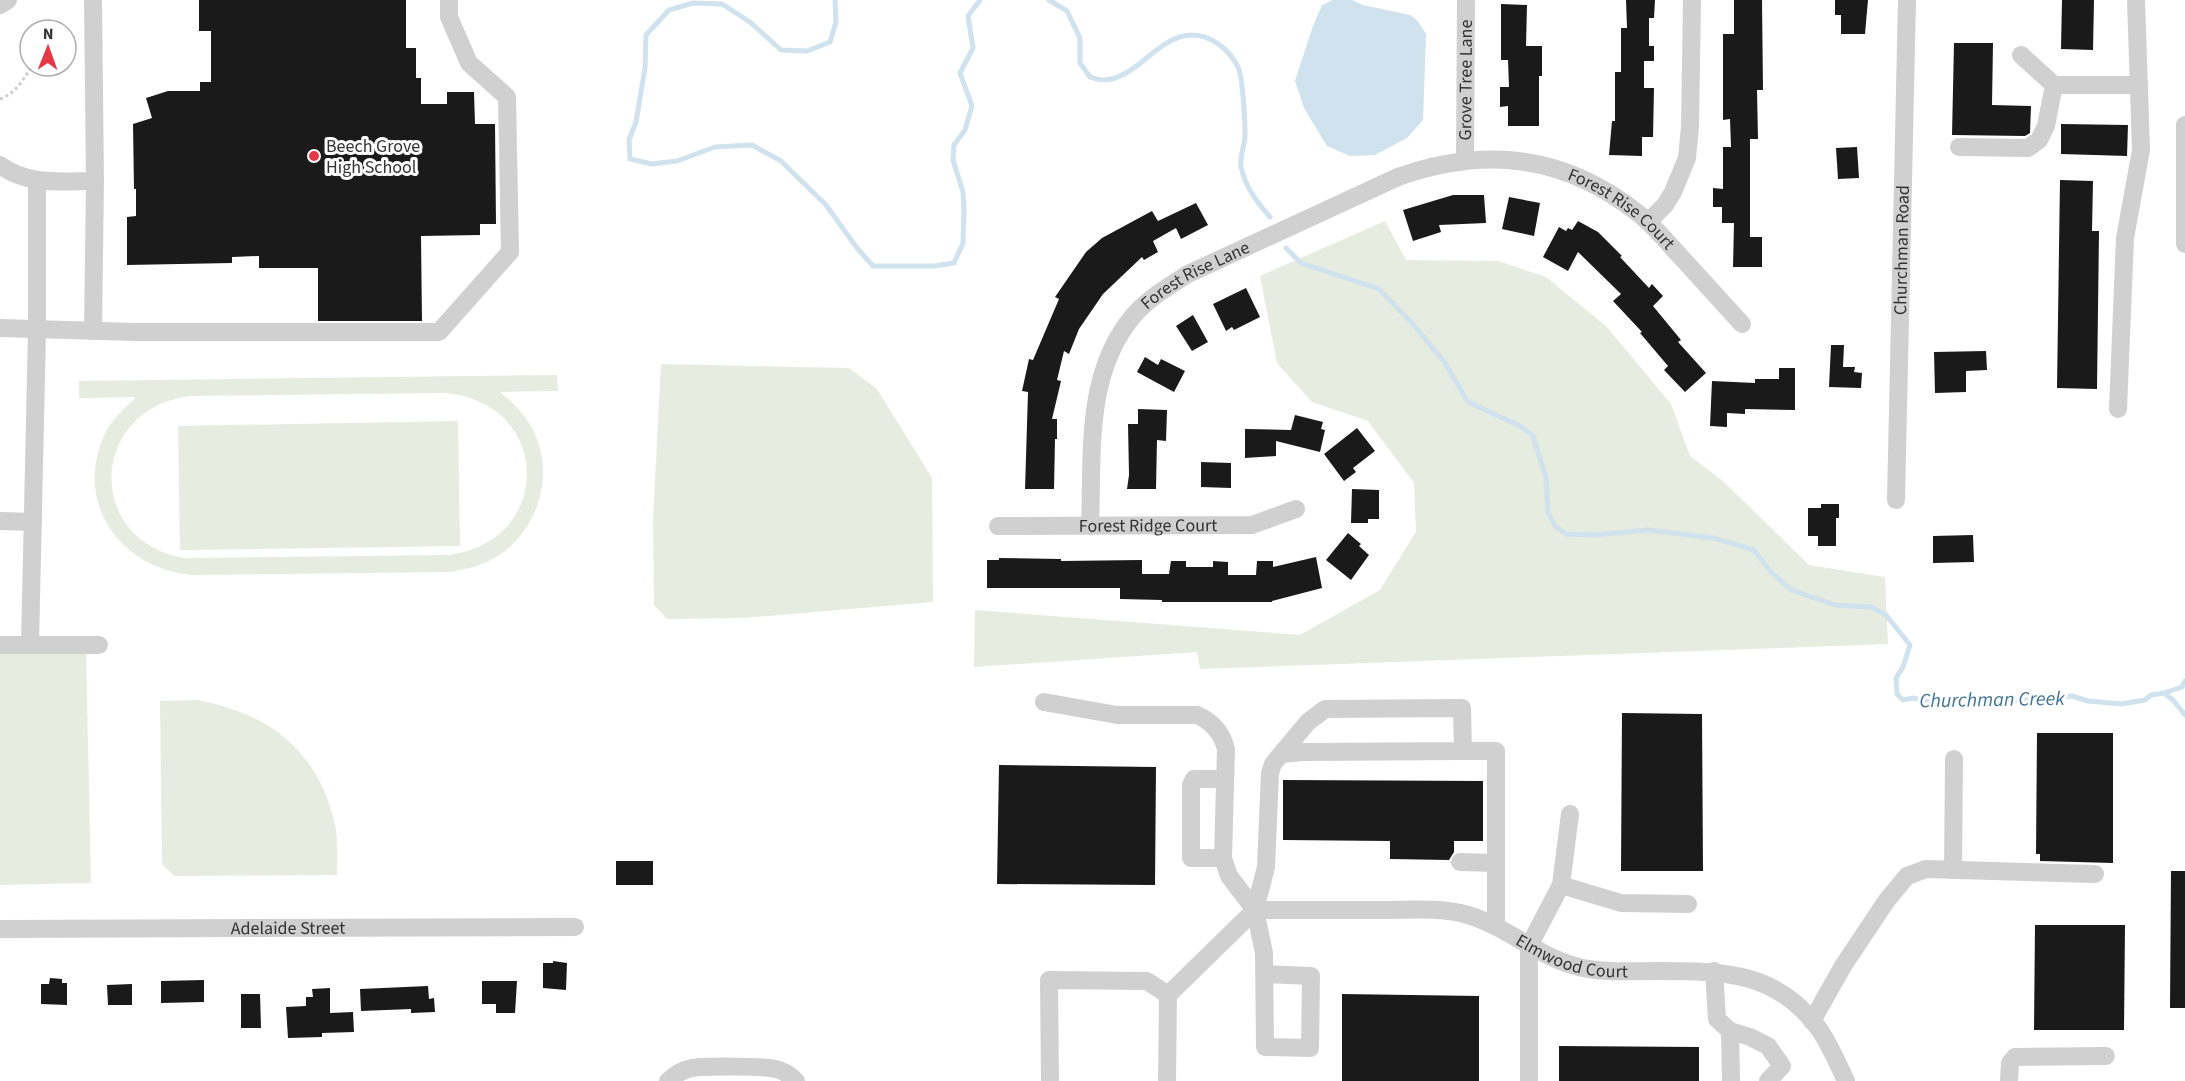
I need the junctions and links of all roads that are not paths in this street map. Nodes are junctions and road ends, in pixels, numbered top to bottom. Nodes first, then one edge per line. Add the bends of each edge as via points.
1 (8, 0) edge
2 (93, 0) edge
3 (449, 0) edge
4 (1466, 0) edge
5 (1692, 0) edge
6 (1907, 0) edge
7 (2136, 0) edge
8 (0, 5) edge
9 (2021, 55) dead end
10 (2054, 85) junction
11 (2139, 86) junction
12 (2185, 125) edge
13 (1959, 147) dead end
14 (1464, 160) junction
15 (0, 165) edge
16 (37, 181) junction
17 (95, 181) junction
18 (1648, 222) junction
19 (2185, 244) edge
20 (1742, 324) dead end
21 (0, 328) edge
22 (38, 331) junction
23 (93, 331) junction
24 (2118, 409) dead end
25 (1896, 500) dead end
26 (1296, 509) dead end
27 (0, 521) edge
28 (33, 522) junction
29 (998, 526) dead end
30 (1090, 526) junction
31 (0, 645) edge
32 (30, 645) junction
33 (99, 645) dead end
34 (1044, 702) dead end
35 (1463, 751) junction
36 (1281, 754) junction
37 (1954, 759) dead end
38 (1225, 779) junction
39 (1570, 814) dead end
40 (1223, 858) junction
41 (1460, 862) dead end
42 (1496, 863) junction
43 (1953, 870) junction
44 (2095, 874) dead end
45 (1561, 885) junction
46 (1688, 904) dead end
47 (1255, 910) junction
48 (1496, 926) junction
49 (575, 927) dead end
50 (0, 929) edge
51 (1529, 946) junction
52 (1714, 971) junction
53 (1264, 974) junction
54 (1168, 994) junction
55 (1812, 1021) junction
56 (1730, 1031) junction
57 (2106, 1056) dead end
58 (668, 1081) edge
59 (796, 1081) edge
60 (1050, 1081) edge
61 (1167, 1081) edge
62 (1529, 1081) edge
63 (1731, 1081) edge
64 (1768, 1081) edge
65 (1846, 1081) edge
66 (2009, 1081) edge

1 - 8 street
2 - 17 street
3 - 23 street via 449,17 469,63 507,97 510,252 439,332
4 - 14 street, Grove Tree Lane
5 - 18 street via 1687,158 1673,192
6 - 25 street, Churchman Road
7 - 11 street
9 - 10 street
10 - 11 street
10 - 13 street via 2046,126 2039,140 2028,148
11 - 24 street via 2140,150 2125,237
12 - 19 street
14 - 18 street, Forest Rise Court via 1505,159 1551,167 1611,194
14 - 30 street, Forest Rise Lane via 1428,166 1398,177 1188,274 1159,292 1134,315 1107,359 1098,388
15 - 16 street
16 - 17 street
16 - 22 street
17 - 23 street
18 - 20 street, Forest Rise Court
21 - 22 street
22 - 23 street
22 - 28 street
26 - 30 street, Forest Ridge Court via 1252,525
27 - 28 street
28 - 32 street
29 - 30 street, Forest Ridge Court
31 - 32 street
32 - 33 street
34 - 38 street via 1118,715 1197,715 1207,719 1225,743
35 - 36 street
35 - 36 street via 1462,708 1325,709 1308,722
35 - 42 street via 1497,751
36 - 47 street via 1270,773 1266,867
37 - 43 street
38 - 40 street
38 - 40 street via 1194,779 1191,785 1191,858
39 - 45 street
40 - 47 street via 1229,876
41 - 42 street
42 - 48 street
43 - 44 street
43 - 55 street via 1926,869 1900,883 1843,966
45 - 46 street via 1621,903
45 - 51 street
47 - 48 street, Elmwood Court via 1436,910 1467,915
47 - 53 street
47 - 54 street
48 - 51 street, Elmwood Court
49 - 50 street, Adelaide Street
51 - 52 street, Elmwood Court via 1588,969
51 - 62 street
52 - 55 street, Elmwood Court via 1774,988
52 - 56 street via 1717,1019
53 - 53 street via 1265,1047 1310,1048 1311,976
54 - 60 street via 1147,981 1049,980
54 - 61 street
55 - 65 street, Elmwood Court
56 - 63 street
56 - 64 street via 1768,1046 1782,1066
57 - 66 street via 2015,1057 2010,1063
58 - 59 street via 681,1071 695,1068 777,1069

